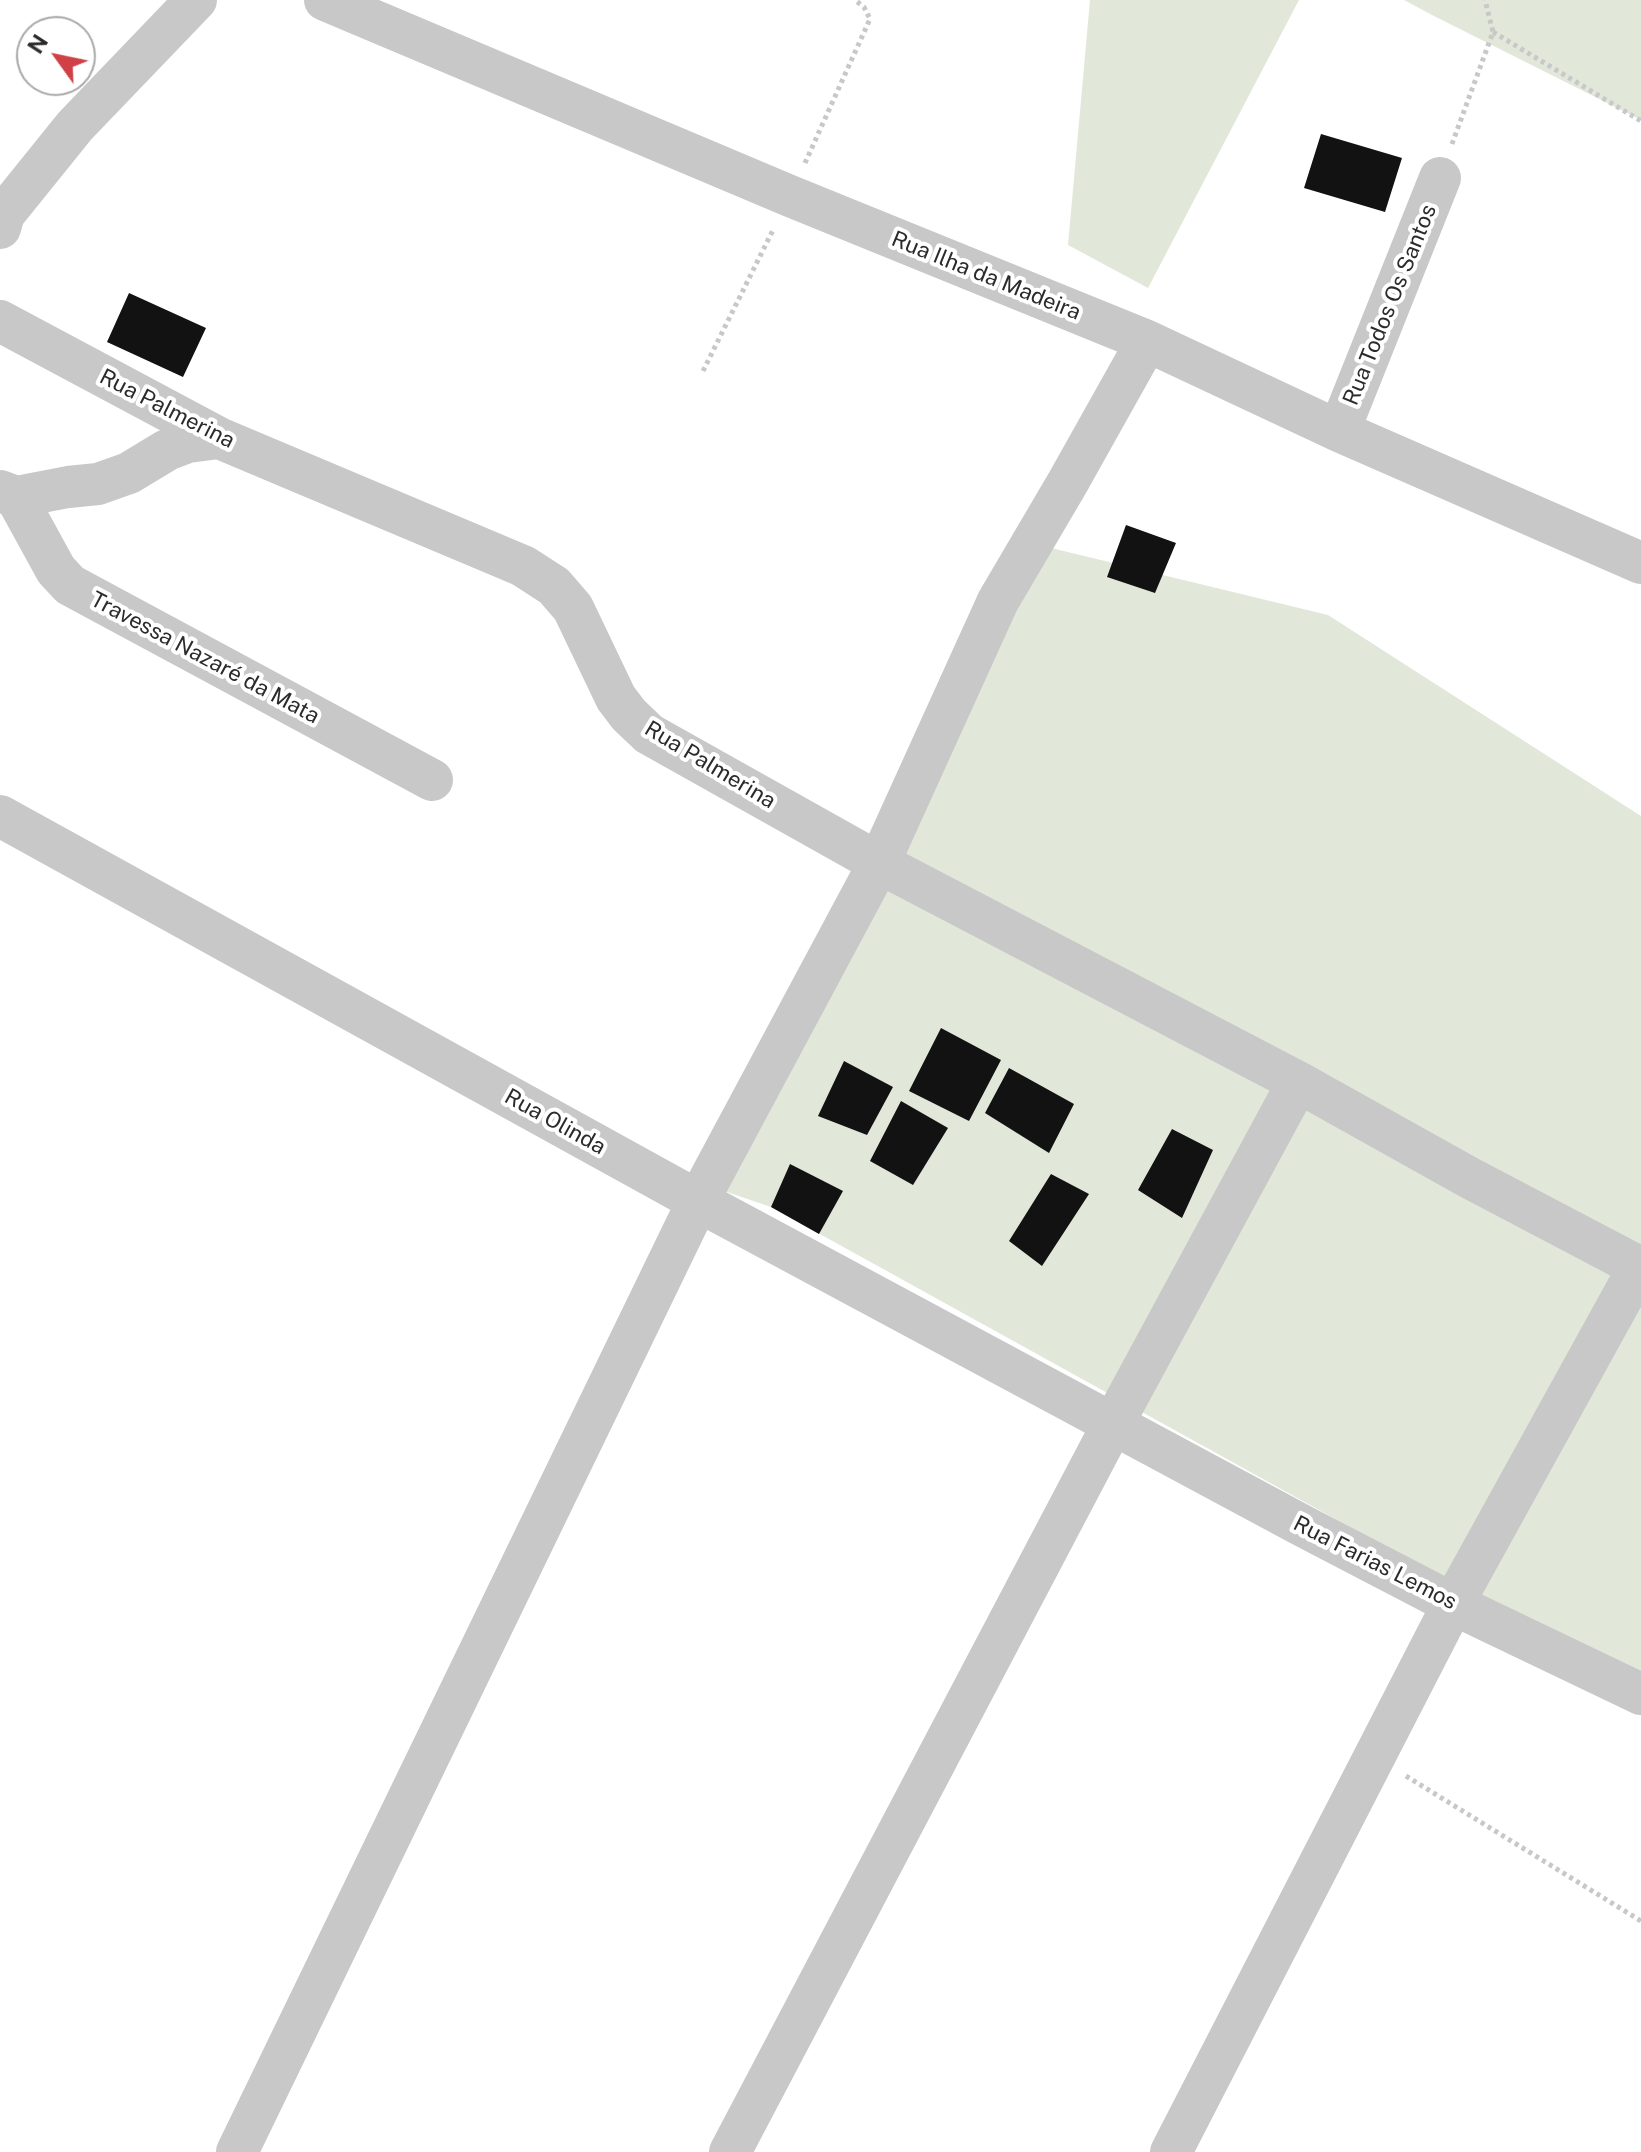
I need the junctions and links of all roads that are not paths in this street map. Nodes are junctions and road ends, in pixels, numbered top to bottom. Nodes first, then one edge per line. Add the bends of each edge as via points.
1 (196, 0) edge
2 (325, 0) edge
3 (1440, 178) road end
4 (1, 218) edge
5 (0, 321) edge
6 (1147, 341) junction
7 (1339, 431) junction
8 (219, 438) junction
9 (8, 494) edge
10 (1641, 563) edge
11 (432, 780) dead end
12 (0, 816) edge
13 (879, 863) junction
14 (1298, 1082) junction
15 (698, 1201) junction
16 (1113, 1424) junction
17 (1453, 1604) junction
18 (1641, 1694) edge
19 (237, 2152) edge
20 (730, 2152) edge
21 (1171, 2152) edge

1 - 4 street via 75,126
2 - 6 street, Rua Ilha da Madeira
3 - 7 street, Rua Todos Os Santos
5 - 8 street, Rua Palmerina
6 - 7 street, Rua Ilha da Madeira
6 - 13 street via 998,601
7 - 10 street, Rua Ilha da Madeira
8 - 9 street via 188,442 98,484
8 - 13 street, Rua Palmerina via 523,566 554,586 573,608 616,698 649,734
9 - 11 street, Travessa Nazaré da Mata via 70,585
12 - 15 street, Rua Olinda
13 - 14 street, Rua Palmerina
13 - 15 street
14 - 16 street
14 - 17 street, Rua Palmerina via 1639,1267
15 - 16 street, Rua Olinda
15 - 19 street
16 - 17 street, Rua Farias Lemos
16 - 20 street
17 - 18 street, Rua Farias Lemos
17 - 21 street

